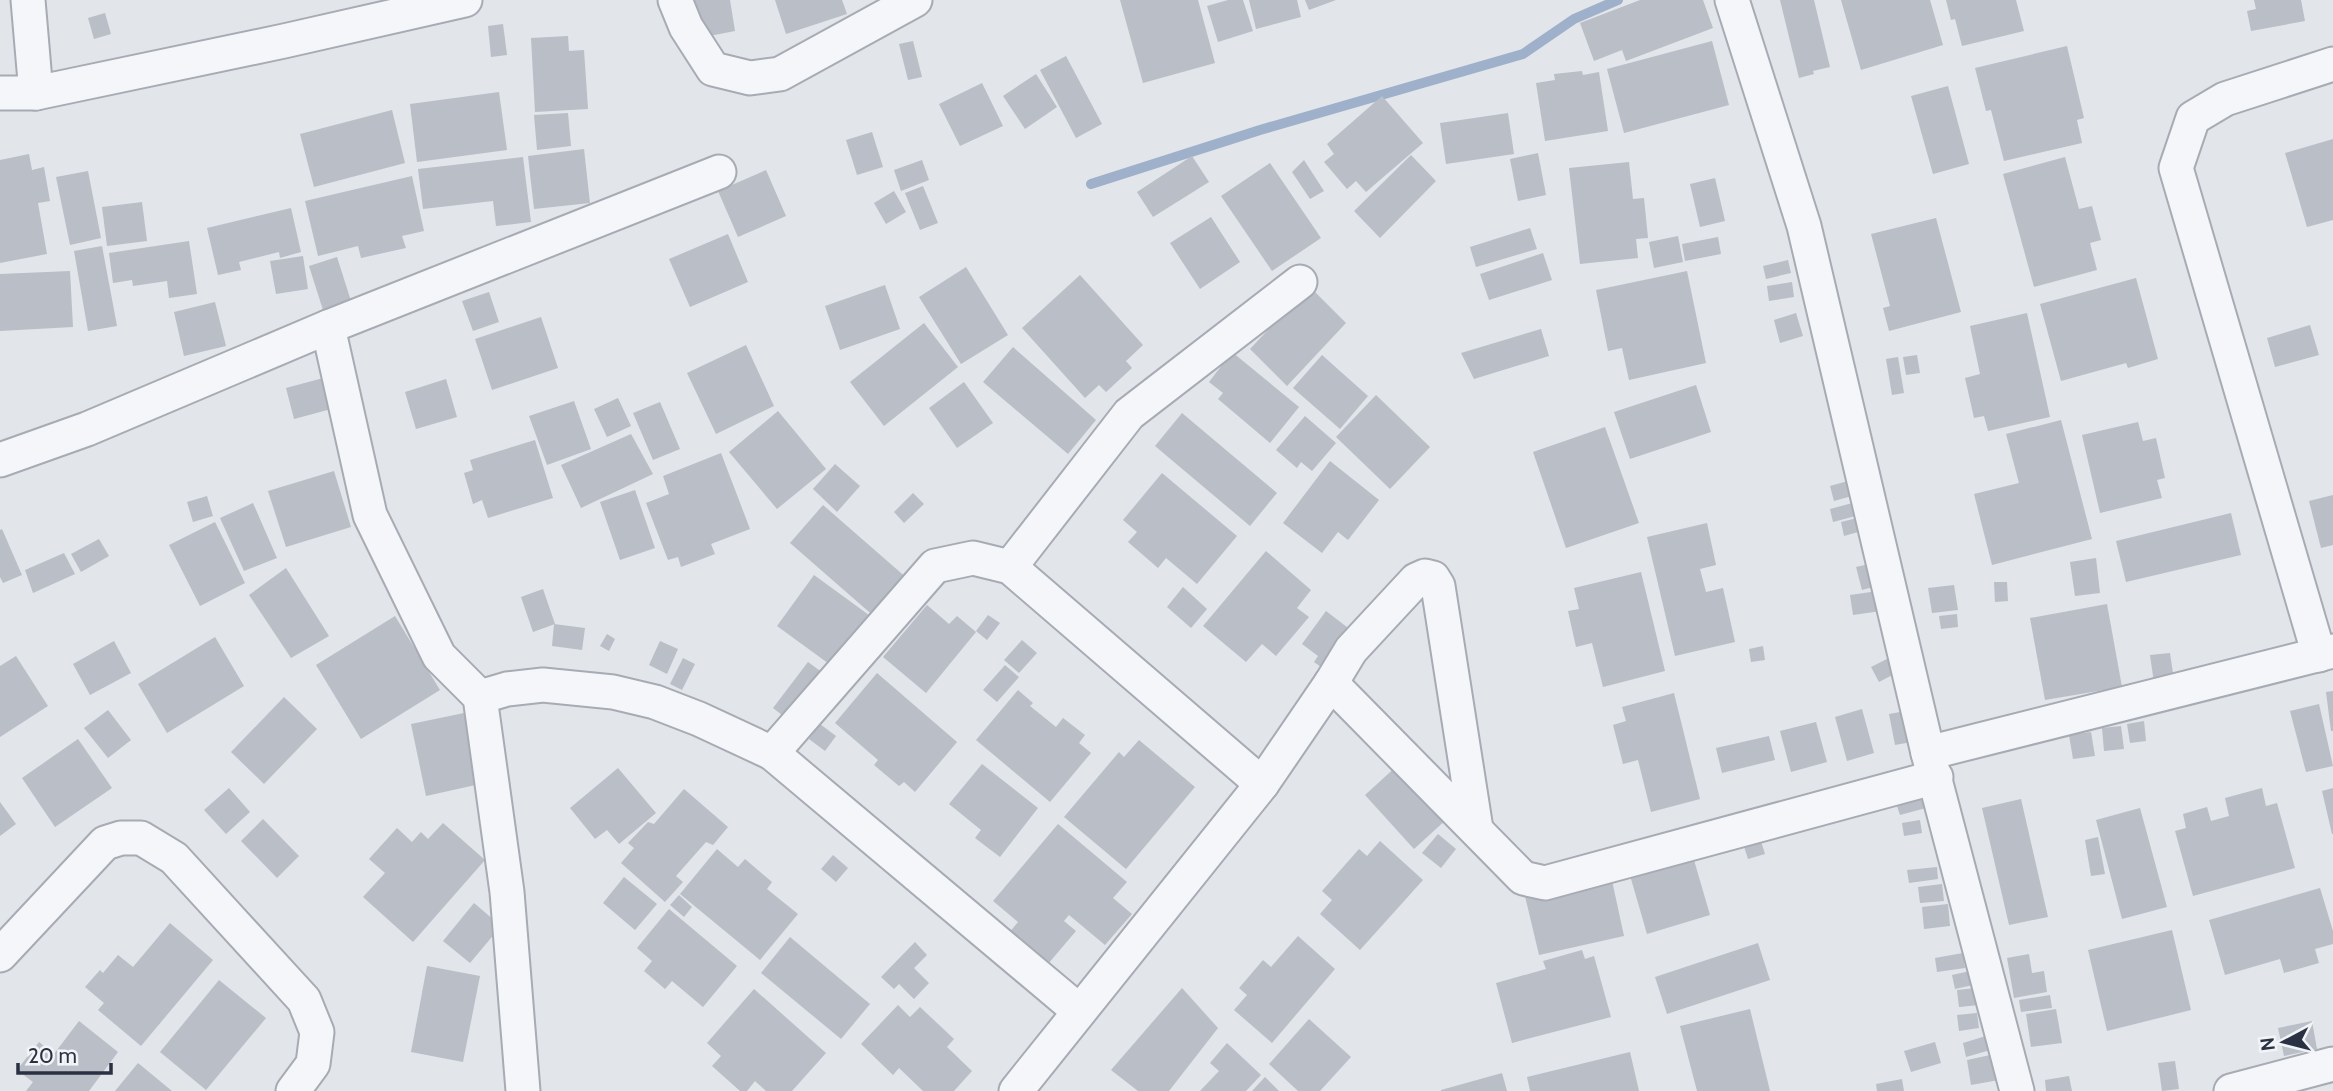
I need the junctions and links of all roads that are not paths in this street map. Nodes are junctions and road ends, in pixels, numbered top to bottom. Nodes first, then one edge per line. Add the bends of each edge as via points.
1 (28, 0) edge
2 (465, 0) edge
3 (675, 0) edge
4 (915, 0) edge
5 (1732, 0) edge
6 (2333, 64) edge
7 (0, 93) edge
8 (36, 93) junction
9 (719, 172) dead end
10 (1300, 282) dead end
11 (328, 327) junction
12 (0, 460) edge
13 (1010, 567) junction
14 (2326, 653) edge
15 (1331, 683) junction
16 (480, 697) junction
17 (772, 753) junction
18 (1932, 765) junction
19 (1262, 784) junction
20 (1476, 829) junction
21 (0, 955) edge
22 (1079, 1012) junction
23 (2333, 1063) edge
24 (293, 1091) edge
25 (523, 1091) edge
26 (1016, 1091) edge
27 (2017, 1091) edge
28 (2231, 1091) edge

1 - 8 street
2 - 8 street
3 - 4 street via 713,69 750,78 780,75
5 - 18 street via 1804,226
6 - 14 street via 2225,99 2193,118 2176,168
7 - 8 street
9 - 11 street
10 - 13 street via 1129,414
11 - 12 street via 87,429
11 - 16 street via 370,514 439,656
13 - 17 street via 973,558 935,566
13 - 19 street
14 - 18 street
15 - 19 street
15 - 20 street
15 - 20 street via 1351,650 1416,580 1433,578 1438,586
16 - 17 street via 543,685 613,692 655,702
16 - 25 street via 507,892
17 - 22 street
18 - 20 street via 1545,883 1523,878
18 - 27 street
19 - 22 street
21 - 24 street via 105,843 142,838 174,858 304,1000 317,1032 313,1064
22 - 26 street
23 - 28 street

